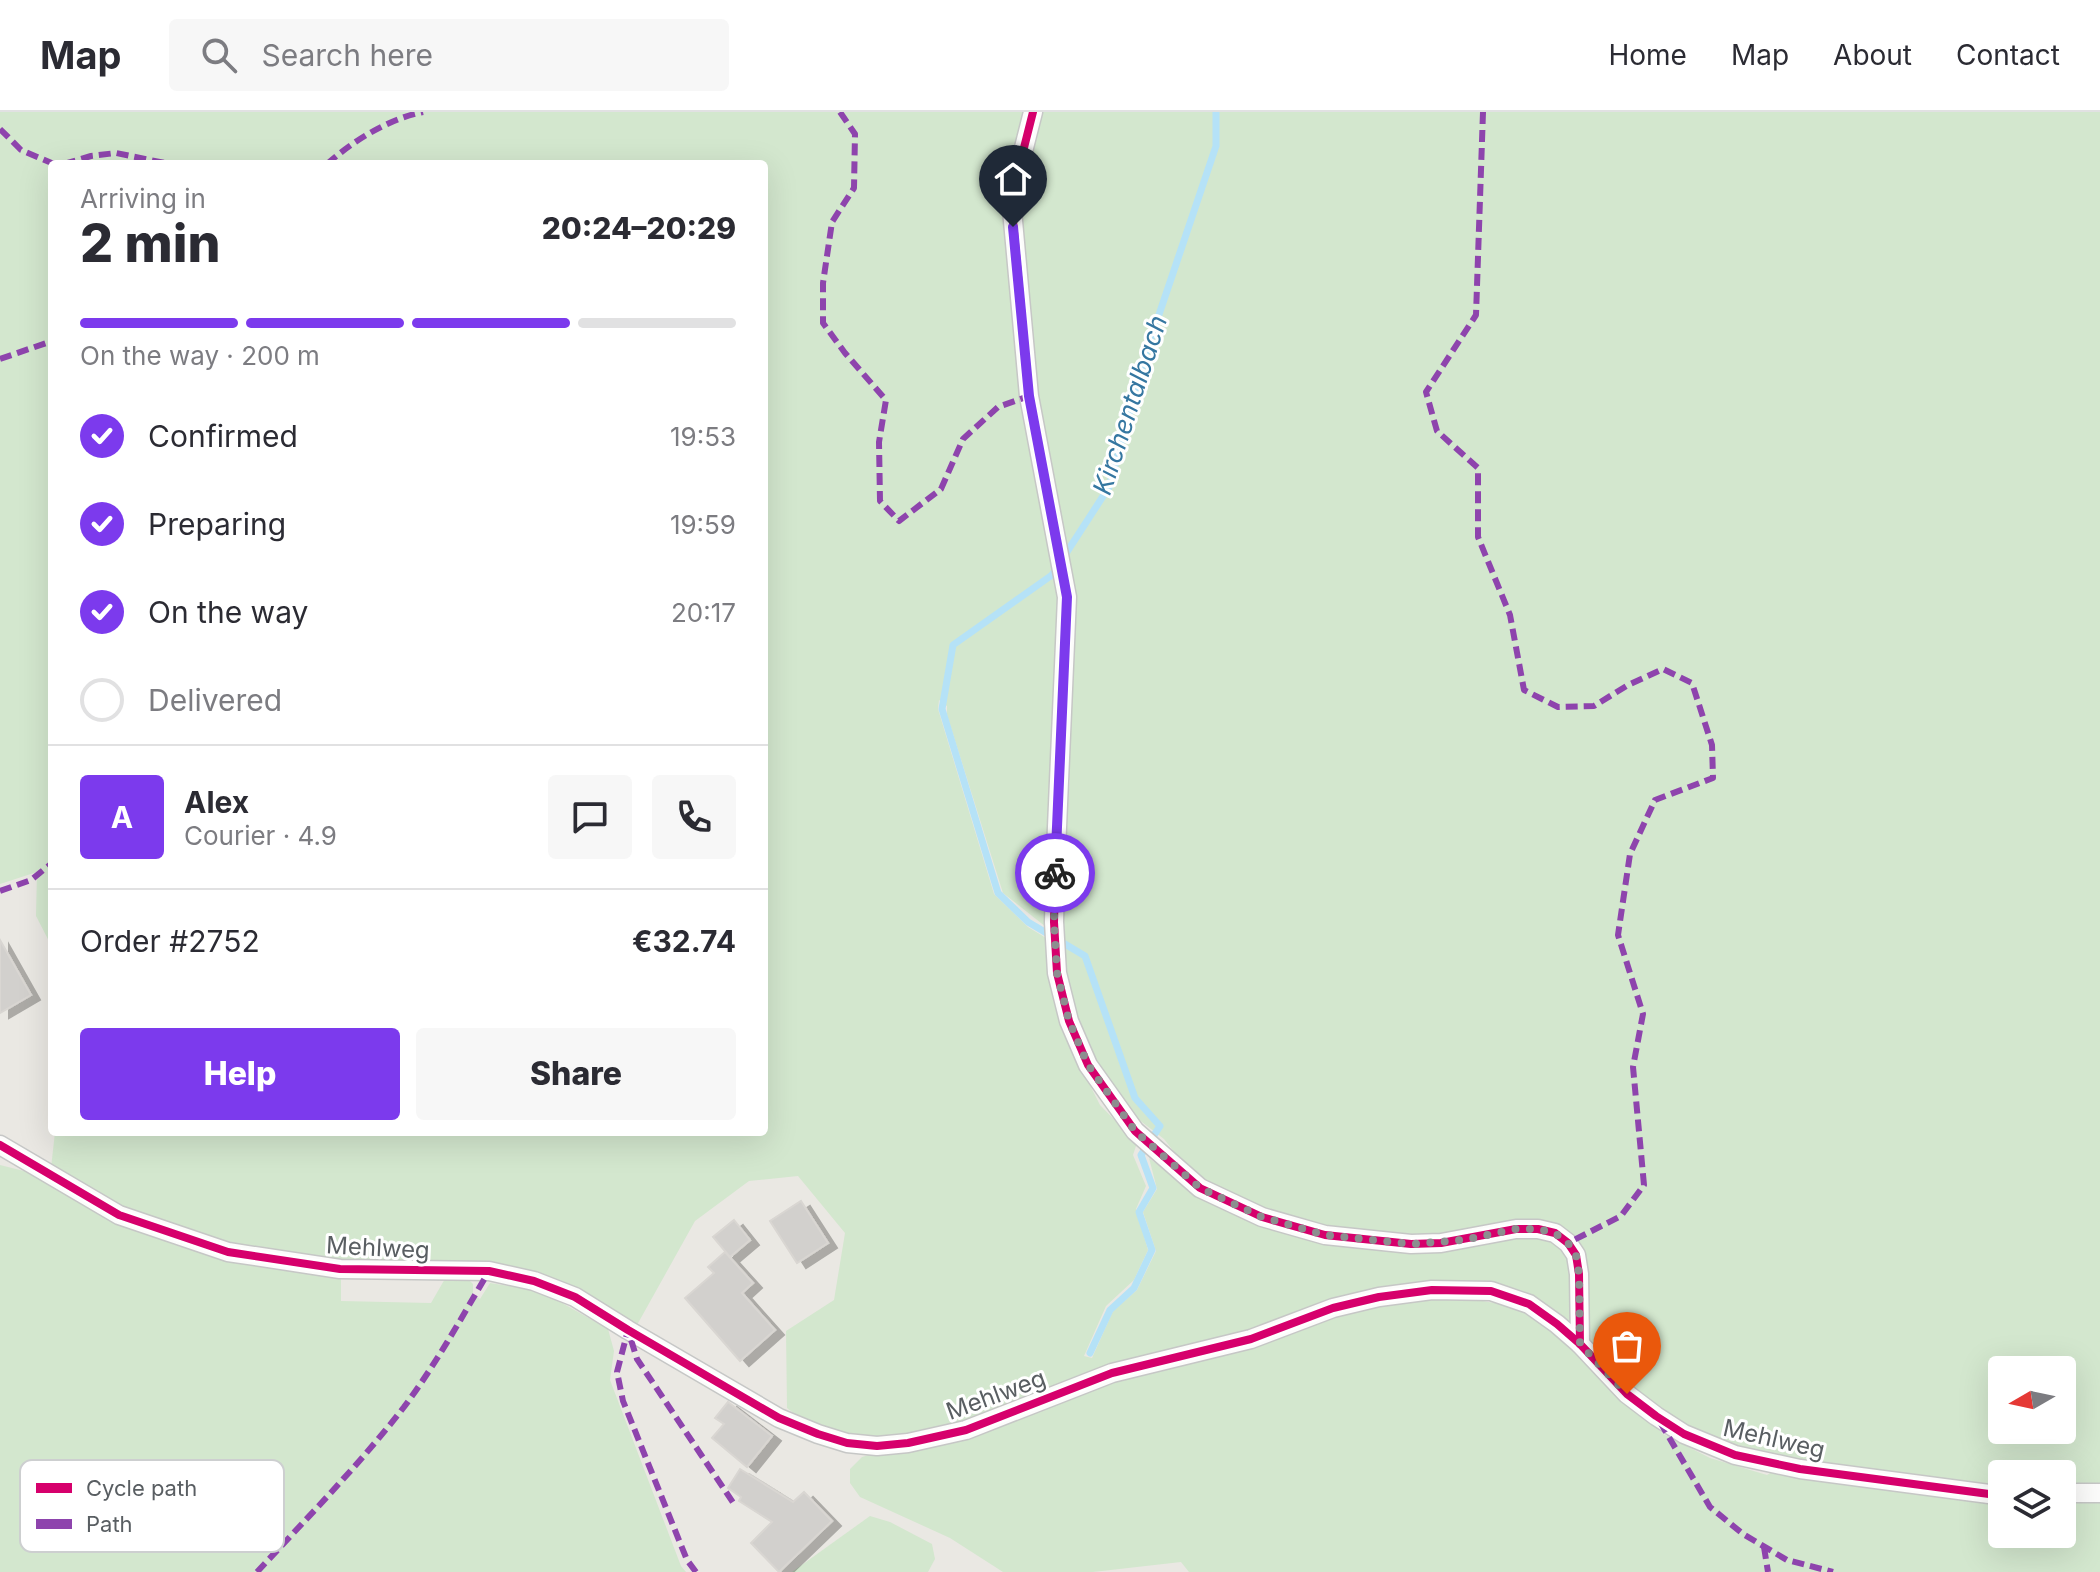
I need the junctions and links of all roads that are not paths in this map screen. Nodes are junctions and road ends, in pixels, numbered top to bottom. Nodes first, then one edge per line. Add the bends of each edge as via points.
1 (1033, 112) edge
2 (0, 1145) edge
3 (1580, 1344) junction
4 (2076, 1493) edge
5 (2100, 1493) edge
6 (1988, 1494) edge

1 - 3 street via 1011,199 1029,396 1067,597 1054,922 1057,973 1088,1065 1135,1131 1200,1188 1262,1217 1325,1235 1411,1244 1516,1229 1555,1233 1576,1255
2 - 3 street, Mehlweg via 119,1215 228,1252 340,1269 489,1271 534,1281 575,1297 779,1418 847,1443 908,1443 966,1430 1112,1373 1251,1339 1379,1297 1432,1290 1491,1291 1529,1304
3 - 6 street, Mehlweg via 1656,1416 1735,1455
4 - 5 street

